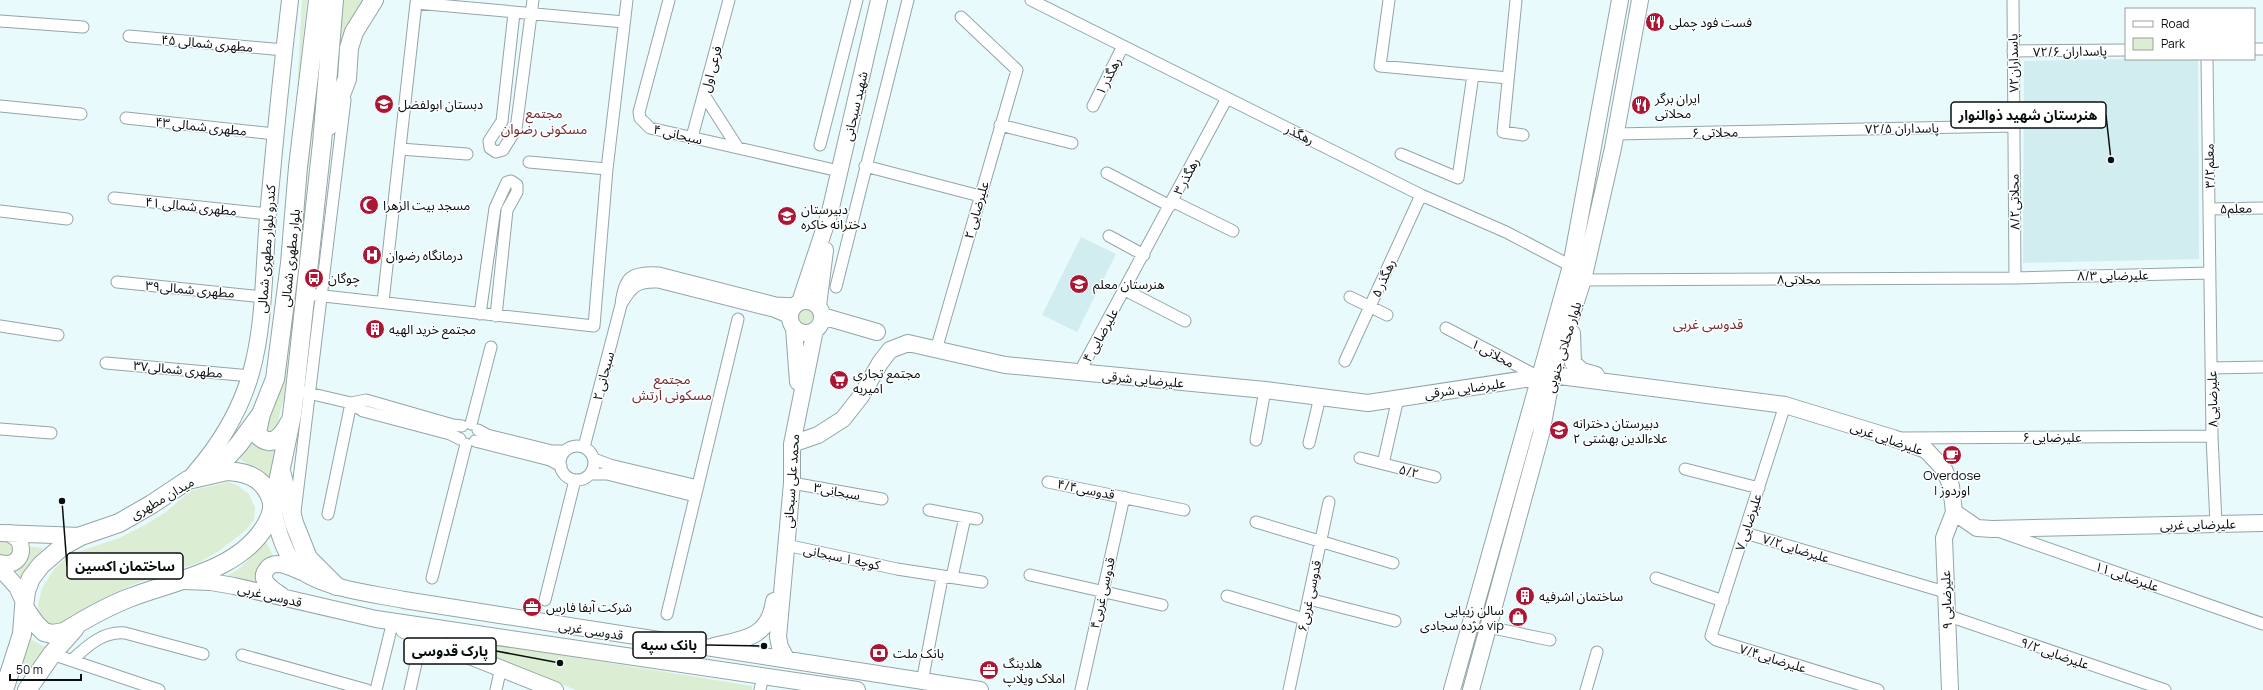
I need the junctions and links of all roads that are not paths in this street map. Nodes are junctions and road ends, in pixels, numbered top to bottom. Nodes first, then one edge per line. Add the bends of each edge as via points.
1 (290, 0) edge
2 (318, 0) edge
3 (334, 0) edge
4 (374, 0) edge
5 (532, 0) edge
6 (627, 0) edge
7 (669, 0) edge
8 (729, 0) edge
9 (857, 0) edge
10 (879, 0) edge
11 (908, 0) edge
12 (1031, 0) edge
13 (1389, 0) edge
14 (1516, 0) edge
15 (1620, 0) edge
16 (1640, 0) edge
17 (2013, 0) edge
18 (514, 13) junction
19 (531, 14) junction
20 (961, 17) dead end
21 (0, 21) edge
22 (624, 22) junction
23 (83, 27) dead end
24 (129, 36) dead end
25 (1123, 46) junction
26 (284, 50) junction
27 (2125, 50) edge
28 (2013, 51) junction
29 (2207, 60) edge
30 (1473, 75) junction
31 (1508, 78) junction
32 (347, 79) junction
33 (704, 95) junction
34 (1227, 98) junction
35 (0, 106) edge
36 (1093, 106) dead end
37 (81, 114) dead end
38 (126, 118) dead end
39 (1000, 125) junction
40 (2014, 126) junction
41 (1814, 130) joint
42 (275, 134) junction
43 (1523, 134) dead end
44 (1615, 134) junction
45 (692, 137) junction
46 (322, 143) junction
47 (1072, 143) dead end
48 (820, 145) dead end
49 (738, 148) junction
50 (400, 149) junction
51 (467, 154) dead end
52 (1401, 154) dead end
53 (529, 162) dead end
54 (865, 166) junction
55 (607, 169) junction
56 (839, 171) junction
57 (1107, 173) dead end
58 (1421, 195) junction
59 (980, 196) junction
60 (114, 198) dead end
61 (1171, 203) junction
62 (2263, 208) edge
63 (2209, 209) junction
64 (0, 211) edge
65 (830, 212) junction
66 (268, 214) junction
67 (67, 219) dead end
68 (1233, 231) dead end
69 (1109, 236) dead end
70 (1144, 255) junction
71 (1571, 266) junction
72 (2210, 273) junction
73 (2015, 278) junction
74 (1583, 280) junction
75 (117, 282) dead end
76 (836, 288) dead end
77 (1125, 290) junction
78 (314, 295) junction
79 (264, 297) junction
80 (1350, 297) dead end
81 (383, 302) junction
82 (1370, 307) junction
83 (820, 311) junction
84 (795, 313) junction
85 (480, 314) junction
86 (496, 316) junction
87 (1387, 316) dead end
88 (1573, 316) junction
89 (738, 319) dead end
90 (1185, 321) dead end
91 (0, 326) edge
92 (1446, 328) dead end
93 (815, 330) junction
94 (877, 332) dead end
95 (58, 335) dead end
96 (490, 347) dead end
97 (936, 350) junction
98 (1345, 361) dead end
99 (106, 362) dead end
100 (2263, 367) edge
101 (2211, 368) junction
102 (1079, 374) junction
103 (250, 376) junction
104 (1546, 376) junction
105 (1636, 385) junction
106 (1265, 390) junction
107 (303, 392) junction
108 (800, 397) junction
109 (1320, 397) junction
110 (1398, 398) junction
111 (351, 403) junction
112 (1785, 406) junction
113 (261, 414) junction
114 (292, 415) junction
115 (401, 416) junction
116 (471, 426) junction
117 (0, 429) edge
118 (51, 433) dead end
119 (2212, 436) junction
120 (1893, 438) junction
121 (1256, 440) dead end
122 (467, 441) junction
123 (1309, 443) dead end
124 (792, 444) junction
125 (584, 447) junction
126 (565, 451) junction
127 (1360, 458) dead end
128 (594, 459) junction
129 (1383, 464) junction
130 (560, 466) junction
131 (1685, 469) dead end
132 (281, 470) junction
133 (590, 474) junction
134 (1435, 477) dead end
135 (188, 480) junction
136 (575, 480) junction
137 (1048, 482) dead end
138 (792, 483) junction
139 (1760, 488) junction
140 (696, 491) junction
141 (1124, 497) junction
142 (882, 498) dead end
143 (1329, 502) dead end
144 (273, 506) junction
145 (929, 510) dead end
146 (1184, 510) dead end
147 (1954, 512) junction
148 (328, 514) dead end
149 (965, 517) junction
150 (977, 519) dead end
151 (294, 522) junction
152 (1256, 522) dead end
153 (2263, 523) edge
154 (2216, 524) junction
155 (1992, 529) junction
156 (1745, 532) junction
157 (5, 533) edge
158 (81, 536) junction
159 (1321, 543) junction
160 (786, 545) junction
161 (0, 563) edge
162 (1393, 563) dead end
163 (784, 564) junction
164 (0, 568) edge
165 (302, 572) junction
166 (1030, 574) dead end
167 (952, 577) junction
168 (432, 578) dead end
169 (1656, 578) dead end
170 (180, 581) junction
171 (982, 582) dead end
172 (336, 586) junction
173 (1103, 592) junction
174 (1945, 592) junction
175 (1227, 596) dead end
176 (286, 599) junction
177 (1309, 599) junction
178 (545, 600) dead end
179 (1723, 602) junction
180 (24, 604) junction
181 (1162, 605) dead end
182 (667, 614) dead end
183 (1946, 615) junction
184 (376, 619) junction
185 (1304, 619) junction
186 (81, 621) junction
187 (1395, 621) dead end
188 (2263, 624) edge
189 (392, 625) junction
190 (1488, 627) junction
191 (422, 636) junction
192 (1713, 639) joint
193 (1550, 640) dead end
194 (706, 648) junction
195 (1597, 652) dead end
196 (52, 654) junction
197 (203, 654) dead end
198 (242, 655) dead end
199 (72, 660) junction
200 (787, 660) junction
201 (501, 667) junction
202 (922, 682) junction
203 (761, 683) edge
204 (5, 684) edge
205 (30, 686) edge
206 (949, 688) edge
207 (159, 690) edge
208 (367, 690) edge
209 (376, 690) edge
210 (410, 690) edge
211 (496, 690) edge
212 (555, 690) edge
213 (857, 690) edge
214 (980, 690) edge
215 (1081, 690) edge
216 (1289, 690) edge
217 (1452, 690) edge
218 (1471, 690) edge
219 (1586, 690) edge
220 (1878, 690) edge
221 (1950, 690) edge
222 (2165, 690) edge

1 - 26 street, کندرو بلوار مطهری شمالی
2 - 113 main road, بلوار مطهری شمالی via 280,344 275,379
3 - 46 main road, بلوار مطهری شمالی
4 - 32 main road via 354,32
5 - 19 street
6 - 22 street
7 - 45 street, سبحانی ۴ via 639,112 640,118 650,128
8 - 33 street, فرعی اول
9 - 48 street
10 - 56 street, شهید سبحانی
11 - 54 street
12 - 25 street, رهگذر
13 - 30 street via 1380,66
14 - 31 street
15 - 71 street, بلوار محلاتی جنوبی
16 - 44 street, بلوار محلاتی جنوبی
17 - 28 street, پاسداران۷۲
18 - 19 street
18 - 19 street via 502,122 489,141 490,148 496,152 504,150 516,129
18 - 50 street via 416,3
19 - 22 street
20 - 39 street, ۲ علیرضایی via 1016,70
21 - 23 street
22 - 55 street
24 - 26 street, مطهرى شمالى ۴۵
25 - 34 street, رهگذر
25 - 36 street, ۱ رهگذر
26 - 42 street, کندرو بلوار مطهری شمالی
27 - 28 street, ۷۲/۶ پاسداران
28 - 40 street, پاسداران۷۲
29 - 63 street, معلم۳/۲
30 - 31 street
30 - 52 street via 1458,178
31 - 43 street via 1504,132
32 - 46 main road
32 - 78 street
33 - 45 street, فرعی اول
33 - 49 street
34 - 58 street, رهگذر
34 - 61 street, ۳ رهگذر
35 - 37 street
38 - 42 street, مطهرى شمالى ۴۳
39 - 47 street
39 - 59 street, ۲ علیرضایی
40 - 41 street, ۷۲/۵ پاسداران
40 - 73 street, محلاتی۸/۲
41 - 44 street, ۶ محلاتی
42 - 66 street, کندرو بلوار مطهری شمالی
44 - 74 street, بلوار محلاتی جنوبی
45 - 49 street, سبحانی ۴
46 - 78 main road, بلوار مطهری شمالی
49 - 56 street, سبحانی ۴
50 - 51 street
50 - 81 street
53 - 55 street
54 - 59 street
54 - 76 street
55 - 86 street via 594,326
56 - 65 street, شهید سبحانی
57 - 61 street
58 - 71 street, رهگذر via 1506,232
58 - 82 street, ۵ رهگذر
59 - 97 street, ۲ علیرضایی
60 - 66 street, ۴۱ مطهرى شمالى
61 - 68 street
61 - 70 street, ۳ رهگذر
62 - 63 street, معلم۵
63 - 72 street, معلم۳/۲
64 - 67 street
65 - 83 street, شهید سبحانی
65 - 84 street, شهید سبحانی
66 - 79 street, کندرو بلوار مطهری شمالی
69 - 70 street
70 - 77 street, ۴ علیرضایی
71 - 104 street, بلوار محلاتی جنوبی
72 - 73 street, ۸/۳ علیرضایی
72 - 101 street, علیرضایی۸
73 - 74 street, محلاتی۸
74 - 88 street, بلوار محلاتی جنوبی
75 - 79 street, مطهرى شمالى۳۹
77 - 90 street
77 - 102 street, ۴ علیرضایی
78 - 81 street
78 - 107 main road, بلوار مطهری شمالی
79 - 103 street, کندرو بلوار مطهری شمالی via 259,347
80 - 82 street
81 - 85 street
82 - 87 street
82 - 98 street, ۵ رهگذر
83 - 84 street via 809,301
83 - 93 street, شهید سبحانی via 819,327
83 - 94 street
84 - 93 street via 804,333
84 - 108 street, محمد علی سبحانی
84 - 125 street, سبحانی ۲ via 776,303 677,282 659,273 644,272 632,276 623,287 621,305
85 - 86 street
85 - 86 street via 495,208 507,182 511,181 516,185 516,192 507,210
88 - 104 street, بلوار محلاتی جنوبی
88 - 105 street, علیرضایی غربی via 1573,363 1582,371
89 - 140 street
91 - 95 street
92 - 104 street, ۱ محلاتی
93 - 108 street, محمد علی سبحانی
96 - 116 street
97 - 102 street, علیرضایی شرقی via 1005,365
97 - 124 street, علیرضایی شرقی via 908,343 890,350 843,419 818,435
99 - 103 street, مطهرى شمالى۳۷
100 - 101 street
101 - 119 street, علیرضایی۸
102 - 106 street, علیرضایی شرقی
103 - 135 street, کندرو بلوار مطهری شمالی via 245,396 223,437
104 - 105 street, علیرضایی غربی
104 - 110 street, علیرضایی شرقی
104 - 190 street, بلوار محلاتی جنوبی via 1541,434
104 - 217 street, بلوار محلاتی جنوبی
105 - 112 street, علیرضایی غربی
106 - 109 street, علیرضایی شرقی
106 - 121 street
107 - 111 street
107 - 114 main road, بلوار مطهری شمالی
107 - 151 street
108 - 124 street, محمد علی سبحانی
109 - 110 street, علیرضایی شرقی via 1368,403
109 - 123 street
110 - 129 street
111 - 115 street via 363,411
111 - 148 street
112 - 120 street, علیرضایی غربی
112 - 139 street, ۷ علیرضایی
113 - 114 main road via 257,432 269,442 283,433
113 - 135 main road, بلوار مطهری شمالی via 229,455
114 - 132 main road, بلوار مطهری شمالی
115 - 116 street
115 - 122 street
116 - 122 street via 478,436
116 - 122 street via 459,430
116 - 126 street via 487,434 552,451
117 - 118 street
119 - 120 street, ۶ علیرضایی
119 - 154 street, علیرضایی۸
120 - 147 street, علیرضایی غربی via 1926,450 1944,469 1951,486
122 - 130 street via 550,460
122 - 168 street
124 - 138 street, محمد علی سبحانی
125 - 126 street via 574,446
125 - 128 street
126 - 130 street
127 - 129 street, ۵/۲
128 - 133 street
128 - 140 street
129 - 134 street, ۵/۲
130 - 136 street via 566,475
131 - 139 street
132 - 144 main road, بلوار مطهری شمالی
132 - 151 main road
133 - 136 street via 586,478
133 - 140 street via 607,474
135 - 144 main road, میدان مطهری via 227,471 246,473 265,487 271,495
135 - 158 main road, میدان مطهری via 119,523
136 - 178 street
137 - 141 street, قدوسی۴/۴
138 - 142 street, سبحانی۳
138 - 160 street, محمد علی سبحانی
139 - 156 street, ۷ علیرضایی
140 - 182 street
141 - 146 street, قدوسی۴/۴
141 - 173 street, قدوسی غربی۴
143 - 159 street, قدوسی غربی۶
144 - 165 street via 280,539
144 - 170 main road via 271,517 264,528 240,551 205,572
145 - 149 street
147 - 155 street, علیرضایی غربی via 1977,528
147 - 174 street, ۹ علیرضایی via 1944,538
149 - 150 street
149 - 167 street
151 - 172 main road via 308,558
152 - 159 street
153 - 154 street, علیرضایی غربی
154 - 155 street, علیرضایی غربی
155 - 188 street, ۱۱ علیرضایی
156 - 174 street, علیرضایی۷/۲
156 - 179 street, ۷ علیرضایی
157 - 158 street
157 - 161 street via 19,540 22,553 13,564
158 - 180 main road, میدان مطهری via 63,546 41,565 31,578
159 - 162 street
159 - 177 street, قدوسی غربی۶
160 - 163 street, محمد علی سبحانی
160 - 167 street, کوچه ۱ سبحانی via 897,569
163 - 194 street, محمد علی سبحانی via 779,570 773,608 766,625 748,638
163 - 200 street, محمد علی سبحانی via 778,637
164 - 180 street via 17,587
165 - 172 street, قدوسی غربی
165 - 176 street, قدوسی غربی via 278,564 270,566 265,571 265,582
166 - 173 street
167 - 171 street, کوچه ۱ سبحانی
167 - 202 street via 942,578
169 - 179 street
170 - 176 street, قدوسی غربی via 219,584
170 - 186 main road via 128,598
172 - 194 street, قدوسی غربی via 410,601
173 - 181 street
173 - 215 street, قدوسی غربی۴
174 - 183 street, ۹ علیرضایی
175 - 185 street
176 - 184 street, قدوسی غربی
177 - 185 street, قدوسی غربی۶
177 - 187 street
179 - 192 street, ۷ علیرضایی
180 - 186 main road via 35,623 44,632 64,632
180 - 204 main road, میدان مطهری via 22,634
183 - 221 street, ۹ علیرضایی
183 - 222 street, ۹/۲ علیرضایی
184 - 189 street
184 - 203 street, قدوسی غربی
185 - 216 street, قدوسی غربی۶
186 - 196 main road
189 - 191 street
189 - 209 street
190 - 193 street
190 - 218 street, بلوار محلاتی جنوبی
191 - 201 street
191 - 210 street
192 - 220 street, علیرضایی۷/۴
194 - 200 street, قدوسی غربی
195 - 219 street
196 - 199 street
196 - 205 main road
197 - 199 street via 125,633 114,633 90,643
198 - 208 street
199 - 207 street
200 - 202 street, قدوسی غربی
201 - 211 street
201 - 212 street
202 - 206 street, قدوسی غربی
203 - 213 street, قدوسی غربی
204 - 205 main road via 15,671 23,670 30,674
206 - 214 street, قدوسی غربی

